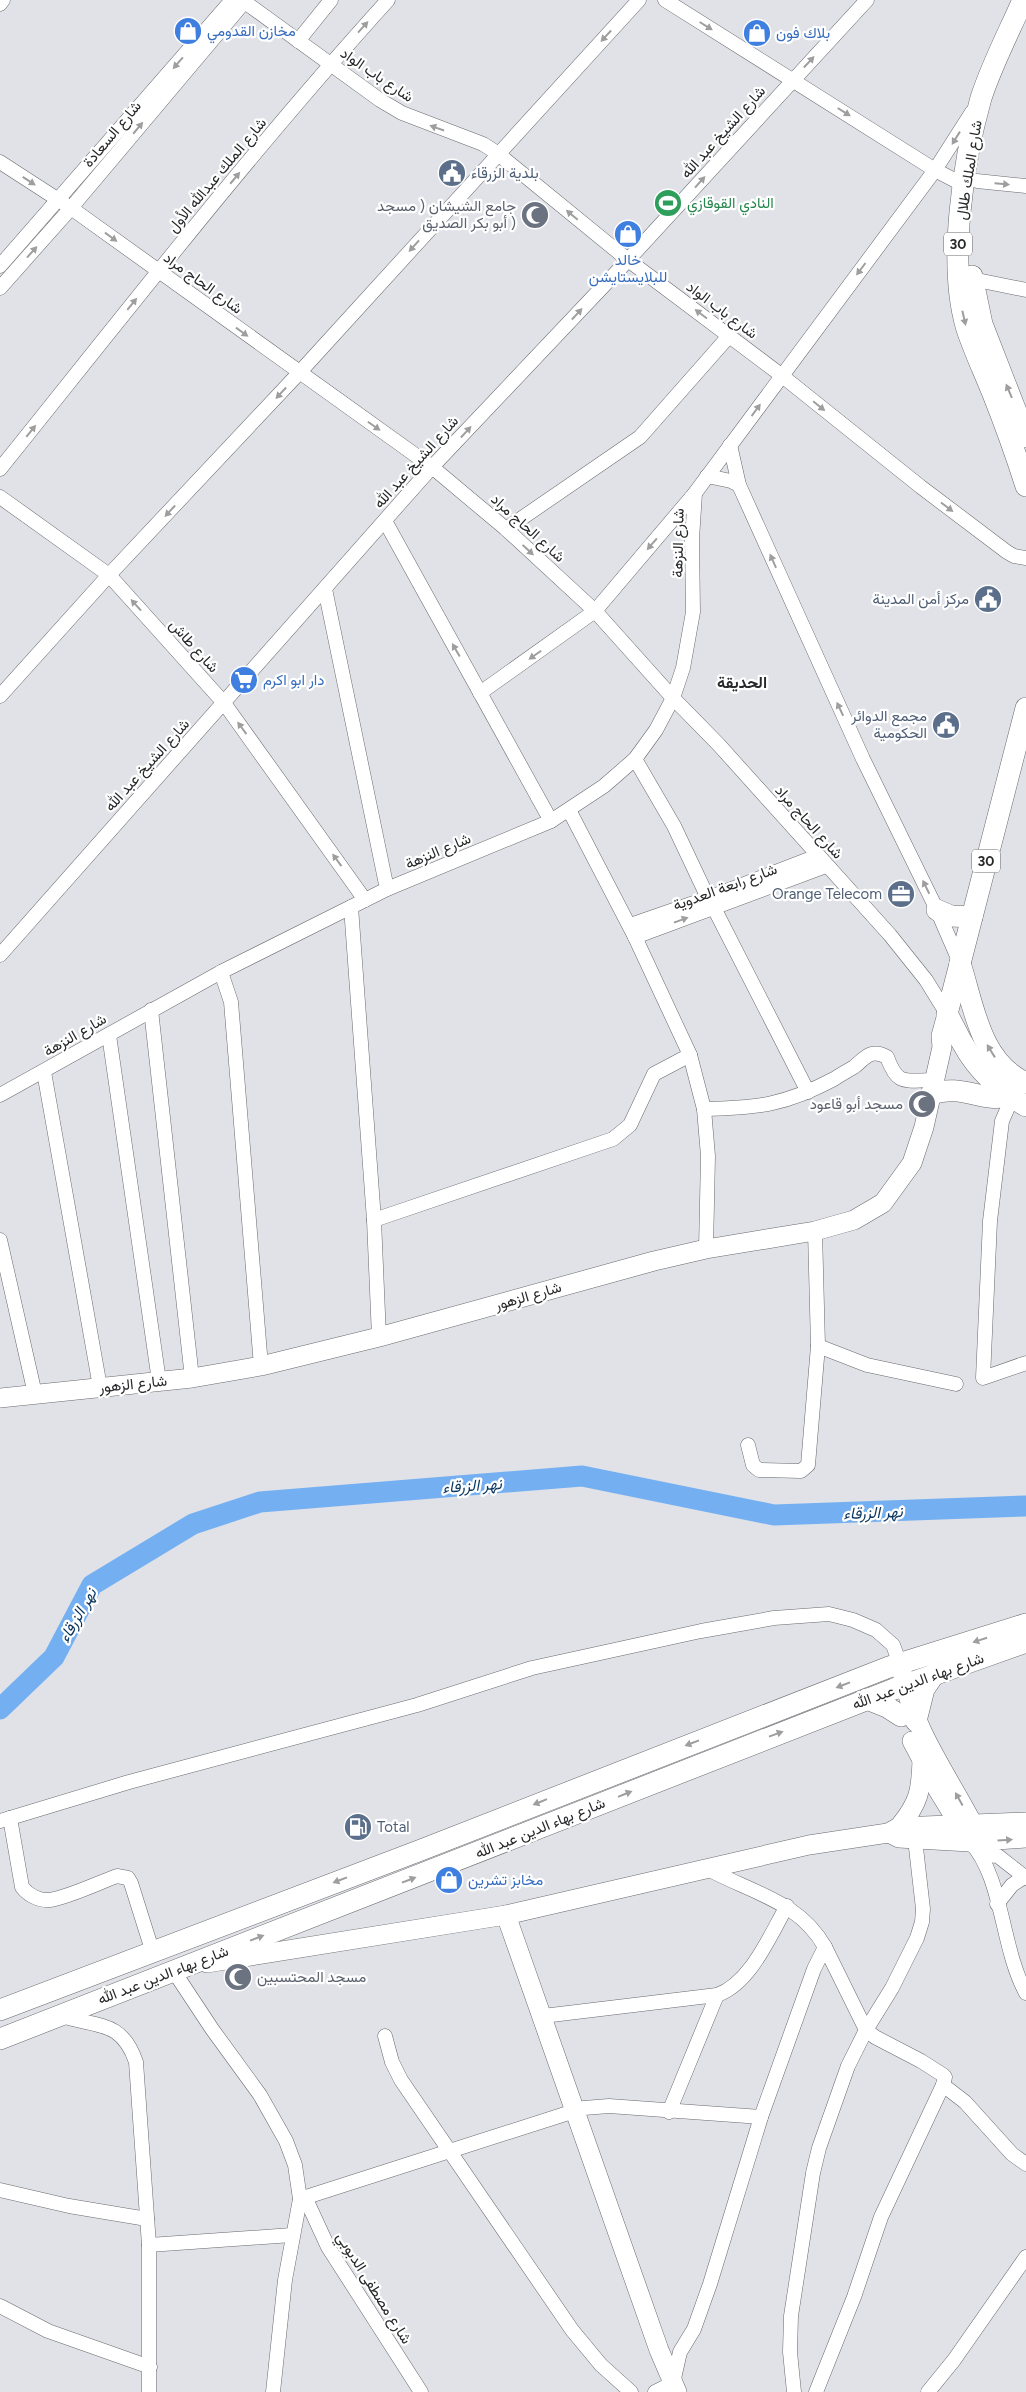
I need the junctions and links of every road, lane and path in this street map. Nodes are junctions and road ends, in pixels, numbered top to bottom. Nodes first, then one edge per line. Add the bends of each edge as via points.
1 (3, 0) edge
2 (241, 0) edge
3 (331, 0) edge
4 (388, 0) edge
5 (639, 0) edge
6 (665, 0) edge
7 (867, 0) edge
8 (1023, 0) edge
9 (0, 4) edge
10 (1026, 22) edge
11 (298, 41) junction
12 (330, 64) junction
13 (793, 79) junction
14 (982, 96) junction
15 (497, 153) junction
16 (0, 162) edge
17 (936, 170) junction
18 (971, 183) junction
19 (1026, 186) edge
20 (58, 200) junction
21 (71, 208) junction
22 (628, 260) junction
23 (0, 266) edge
24 (158, 271) junction
25 (972, 279) junction
26 (0, 288) edge
27 (1026, 290) edge
28 (729, 336) junction
29 (299, 373) junction
30 (782, 375) junction
31 (1026, 437) edge
32 (730, 445) junction
33 (432, 467) junction
34 (0, 469) edge
35 (707, 476) junction
36 (739, 485) junction
37 (1026, 486) edge
38 (696, 494) junction
39 (0, 497) edge
40 (384, 521) junction
41 (506, 529) junction
42 (1026, 558) edge
43 (109, 576) junction
44 (325, 588) junction
45 (595, 611) junction
46 (480, 692) junction
47 (0, 696) edge
48 (673, 698) junction
49 (224, 703) junction
50 (1026, 708) edge
51 (635, 759) junction
52 (1026, 760) edge
53 (569, 810) junction
54 (551, 821) junction
55 (822, 861) junction
56 (387, 889) junction
57 (365, 900) junction
58 (711, 903) junction
59 (351, 908) junction
60 (937, 910) junction
61 (972, 917) junction
62 (632, 931) junction
63 (0, 955) edge
64 (960, 963) junction
65 (221, 972) junction
66 (967, 985) junction
67 (151, 1010) junction
68 (950, 1019) junction
69 (109, 1035) junction
70 (690, 1055) junction
71 (44, 1072) junction
72 (932, 1087) junction
73 (808, 1092) junction
74 (0, 1095) edge
75 (1018, 1096) edge
76 (704, 1110) junction
77 (374, 1220) junction
78 (815, 1231) junction
79 (0, 1240) edge
80 (706, 1249) junction
81 (379, 1337) junction
82 (818, 1346) junction
83 (1026, 1363) edge
84 (261, 1366) junction
85 (192, 1378) junction
86 (159, 1381) junction
87 (956, 1384) dead end
88 (100, 1387) junction
89 (35, 1394) junction
90 (0, 1398) edge
91 (748, 1445) dead end
92 (1026, 1624) edge
93 (1026, 1642) edge
94 (894, 1666) junction
95 (935, 1673) junction
96 (899, 1687) junction
97 (867, 1699) junction
98 (908, 1718) junction
99 (922, 1759) junction
100 (5, 1819) edge
101 (1026, 1822) edge
102 (893, 1830) junction
103 (1026, 1838) edge
104 (915, 1839) junction
105 (974, 1840) junction
106 (708, 1869) junction
107 (1025, 1878) edge
108 (997, 1904) junction
109 (787, 1906) junction
110 (506, 1915) junction
111 (826, 1947) junction
112 (154, 1953) junction
113 (177, 1969) junction
114 (1026, 1993) edge
115 (718, 1995) junction
116 (0, 2010) edge
117 (60, 2015) junction
118 (543, 2016) junction
119 (866, 2030) junction
120 (385, 2036) dead end
121 (0, 2039) edge
122 (943, 2084) junction
123 (576, 2111) junction
124 (669, 2112) junction
125 (760, 2117) junction
126 (450, 2151) junction
127 (1026, 2164) edge
128 (0, 2190) edge
129 (303, 2198) junction
130 (147, 2219) junction
131 (292, 2235) junction
132 (148, 2245) junction
133 (1026, 2257) edge
134 (0, 2306) edge
135 (150, 2368) junction
136 (675, 2387) edge
137 (148, 2392) edge
138 (274, 2392) edge
139 (421, 2392) edge
140 (631, 2392) edge
141 (655, 2392) edge
142 (794, 2392) edge
143 (816, 2392) edge
144 (928, 2392) edge

1 - 9 street
2 - 11 street, شارع باب الواد
2 -> 20 street, شارع السعادة
21 -> 2 street, شارع السعادة
3 - 11 street
12 -> 4 street, شارع الملك عبدالله الأول
5 -> 15 street
6 -> 13 street
13 -> 7 street, شارع الشيخ عبد الله
8 - 14 main road, شارع الملك طلال / 30
10 - 18 main road, شارع الملك طلال / 30 via 994,99
11 - 12 street, شارع باب الواد
15 -> 12 street, شارع باب الواد via 483,144 402,113
24 -> 12 street, شارع الملك عبدالله الأول
13 -> 17 street
22 -> 13 street, شارع الشيخ عبد الله
14 -> 17 street
14 - 18 main road, شارع الملك طلال / 30 via 974,127
22 -> 15 street, شارع باب الواد
15 -> 29 street
16 -> 20 street, شارع الحاج مراد
17 - 18 street
17 -> 30 street
18 -> 19 street
18 - 25 main road, شارع الملك طلال / 30
18 -> 37 main road, شارع الملك طلال / 30 via 957,254 961,303 966,328
20 - 21 street, شارع الحاج مراد
20 - 23 street, شارع السعادة
21 -> 24 street, شارع الحاج مراد
26 -> 21 street, شارع السعادة
28 -> 22 street, شارع باب الواد
33 -> 22 street, شارع الشيخ عبد الله
24 -> 29 street, شارع الحاج مراد
34 -> 24 street, شارع الملك عبدالله الأول
25 - 27 street
31 -> 25 main road, شارع الملك طلال / 30 via 982,324
28 - 30 street, شارع باب الواد
28 - 41 street via 640,437
29 -> 33 street, شارع الحاج مراد
29 -> 43 street
32 -> 30 street
30 -> 42 street, شارع باب الواد via 999,546 1014,556
32 - 35 street
32 - 36 street
33 - 40 street, شارع الشيخ عبد الله
33 - 41 street, شارع الحاج مراد
35 - 36 street
35 - 38 street
60 -> 36 street via 863,759
38 -> 45 street
38 - 48 street, شارع النزهة via 692,539 693,612
39 - 43 street, شارع طاش
40 - 44 street, شارع الشيخ عبد الله
46 -> 40 street
41 -> 45 street, شارع الحاج مراد
43 - 47 street
49 -> 43 street, شارع طاش
44 - 49 street, شارع الشيخ عبد الله
44 - 56 street
45 -> 46 street
45 - 48 street, شارع الحاج مراد
46 - 54 street
48 - 51 street, شارع النزهة
48 - 55 street, شارع الحاج مراد via 719,744
57 -> 49 street, شارع طاش
49 - 63 street, شارع الشيخ عبد الله
50 - 61 main road, 30
51 - 53 street, شارع النزهة
51 - 58 street via 674,826
52 - 66 main road, 30
53 - 54 street, شارع النزهة
53 - 62 street
54 - 56 street, شارع النزهة
55 - 58 street, شارع رابعة العدوية
55 - 68 street, شارع الحاج مراد via 890,935 926,980
56 - 57 street, شارع النزهة
57 - 59 street, شارع النزهة
58 - 62 street, شارع رابعة العدوية
58 - 73 street
59 - 65 street, شارع النزهة
59 - 77 street
60 - 61 main road via 950,916
60 - 64 street
61 - 64 main road, 30
62 - 70 street
64 - 66 main road, 30
64 - 68 main road, 30
65 - 67 street, شارع النزهة
65 - 84 street via 231,1002
66 - 68 main road, 30
75 -> 66 main road, 30 via 1005,1070 990,1052
67 - 69 street, شارع النزهة
67 - 85 street
68 - 72 street, شارع الزهور via 941,1036 942,1047
68 - 75 main road via 973,1058
69 - 71 street, شارع النزهة
69 - 86 street
70 - 76 street
70 - 77 street via 654,1074 630,1125 612,1139
71 - 74 street, شارع النزهة
71 - 88 street
72 - 73 street via 903,1081 895,1075 887,1057 873,1053
72 - 75 main road via 994,1097
72 - 78 street, شارع الزهور via 912,1163 894,1190 868,1214
73 - 76 street via 758,1107
75 - 83 street via 1002,1121 992,1203 983,1378
76 - 80 street via 708,1156
77 - 81 street
78 - 80 street, شارع الزهور
78 - 82 street
79 - 89 street
80 - 81 street, شارع الزهور via 607,1273
81 - 84 street, شارع الزهور
82 - 87 street via 867,1365
82 - 91 street via 806,1469 802,1472 759,1470 753,1465
84 - 85 street, شارع الزهور
85 - 86 street, شارع الزهور
86 - 88 street, شارع الزهور
88 - 89 street, شارع الزهور
89 - 90 street, شارع الزهور
92 -> 94 main road, شارع بهاء الدين عبد الله
93 - 95 main road, شارع بهاء الدين عبد الله
94 - 96 street
94 - 100 street via 893,1645 876,1630 853,1620 829,1614 774,1618 532,1668 417,1705
94 -> 112 main road, شارع بهاء الدين عبد الله
95 - 96 main road, شارع بهاء الدين عبد الله
95 - 98 main road
96 - 97 main road, شارع بهاء الدين عبد الله
96 - 98 street
97 - 98 main road
113 -> 97 main road, شارع بهاء الدين عبد الله
98 - 99 street
105 -> 98 street
99 - 102 street via 919,1796 914,1809
99 - 105 street
100 - 112 street via 22,1887 26,1891 50,1900 117,1876 128,1878
101 - 105 street
102 - 104 street via 899,1838
102 - 105 street
102 - 106 street via 809,1845
105 -> 103 street
104 - 105 street
104 - 119 street via 922,1922 892,1988
105 - 107 street
105 - 108 street
106 - 109 street
106 - 110 street
107 - 108 street via 1012,1885
108 - 114 street via 1011,1961
109 - 111 street via 808,1922
109 - 115 street via 743,1978
110 - 113 street
110 - 118 street
111 - 119 street
111 - 125 street via 814,1969
112 - 116 main road, شارع بهاء الدين عبد الله
113 - 117 main road, شارع بهاء الدين عبد الله
113 - 129 street via 205,2020 268,2108 292,2154
115 - 118 street
115 - 124 street
117 - 121 main road, شارع بهاء الدين عبد الله
117 - 130 street via 114,2029 133,2052 139,2079 138,2115
118 - 123 street
119 - 122 street via 943,2075
119 - 142 street via 841,2083 813,2172 791,2316
120 - 126 street via 401,2080
122 - 127 street via 1012,2154
122 - 143 street via 881,2218
123 - 124 street via 608,2106
123 - 126 street
123 - 136 street via 659,2350
124 - 125 street
125 - 136 street via 713,2275 694,2329 680,2352
126 - 129 street
126 - 140 street via 572,2330 601,2365
128 - 130 street
129 - 131 street
129 - 139 street, شارع مصطفى الدبوبي via 328,2247
130 - 132 street
131 - 132 street
131 - 138 street
132 - 135 street
133 - 144 street
134 - 135 street via 48,2331
135 - 137 street
136 - 141 street

